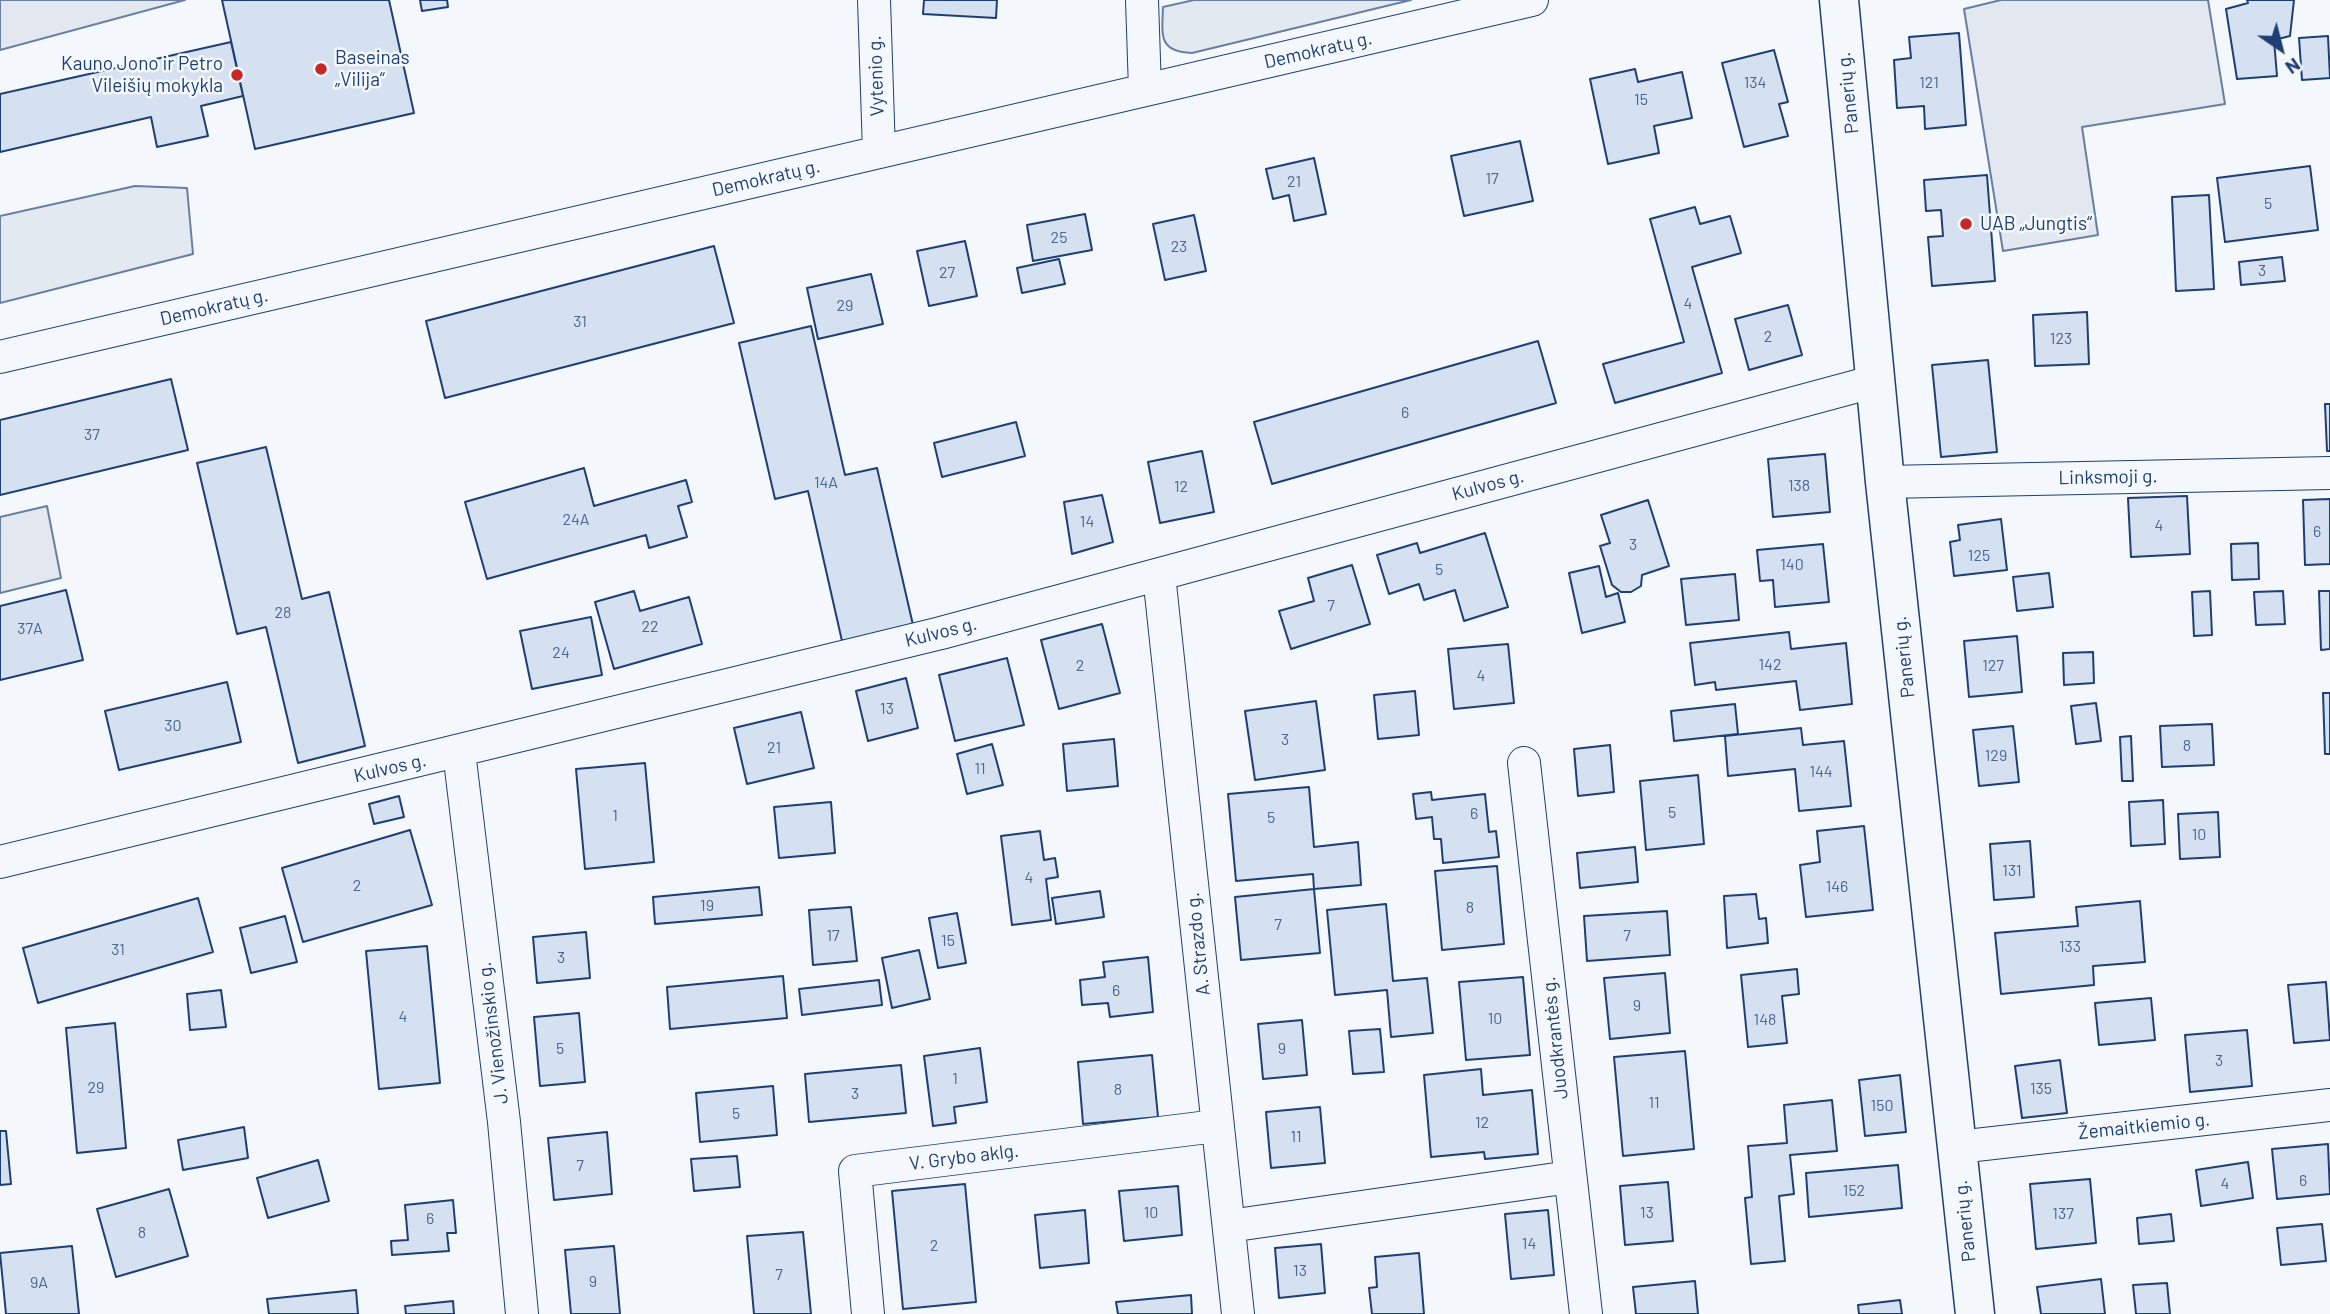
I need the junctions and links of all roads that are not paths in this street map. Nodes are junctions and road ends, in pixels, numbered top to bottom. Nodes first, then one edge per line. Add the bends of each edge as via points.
1 (874, 0) edge
2 (1142, 0) edge
3 (1532, 0) edge
4 (1839, 0) edge
5 (1468, 7) edge
6 (1145, 90) junction
7 (879, 152) junction
8 (0, 357) edge
9 (1876, 380) junction
10 (2330, 473) edge
11 (1885, 482) junction
12 (1159, 575) junction
13 (459, 752) junction
14 (1524, 763) dead end
15 (0, 862) edge
16 (2330, 1105) edge
17 (1216, 1126) junction
18 (1958, 1147) junction
19 (1570, 1177) junction
20 (1229, 1226) junction
21 (522, 1314) edge
22 (868, 1314) edge
23 (1238, 1314) edge
24 (1586, 1314) edge
25 (1975, 1314) edge

1 - 7 street, Vytenio g.
2 - 6 street
3 - 5 street, Demokratų g.
4 - 9 main road, Panerių g.
5 - 6 street, Demokratų g.
6 - 7 street, Demokratų g.
7 - 8 street, Demokratų g.
9 - 11 main road, Panerių g.
9 - 12 street, Kulvos g.
10 - 11 street, Linksmoji g.
11 - 18 main road, Panerių g.
12 - 13 street, Kulvos g.
12 - 17 street, A. Strazdo g.
13 - 15 street, Kulvos g.
13 - 21 street, J. Vienožinskio g. via 504,1122
14 - 19 street, Juodkrantės g.
16 - 18 street, Žemaitkiemio g.
17 - 20 street, A. Strazdo g.
17 - 22 street, V. Grybo aklg. via 855,1171
18 - 25 main road, Panerių g.
19 - 20 street
19 - 24 street, Juodkrantės g.
20 - 23 street, A. Strazdo g.

